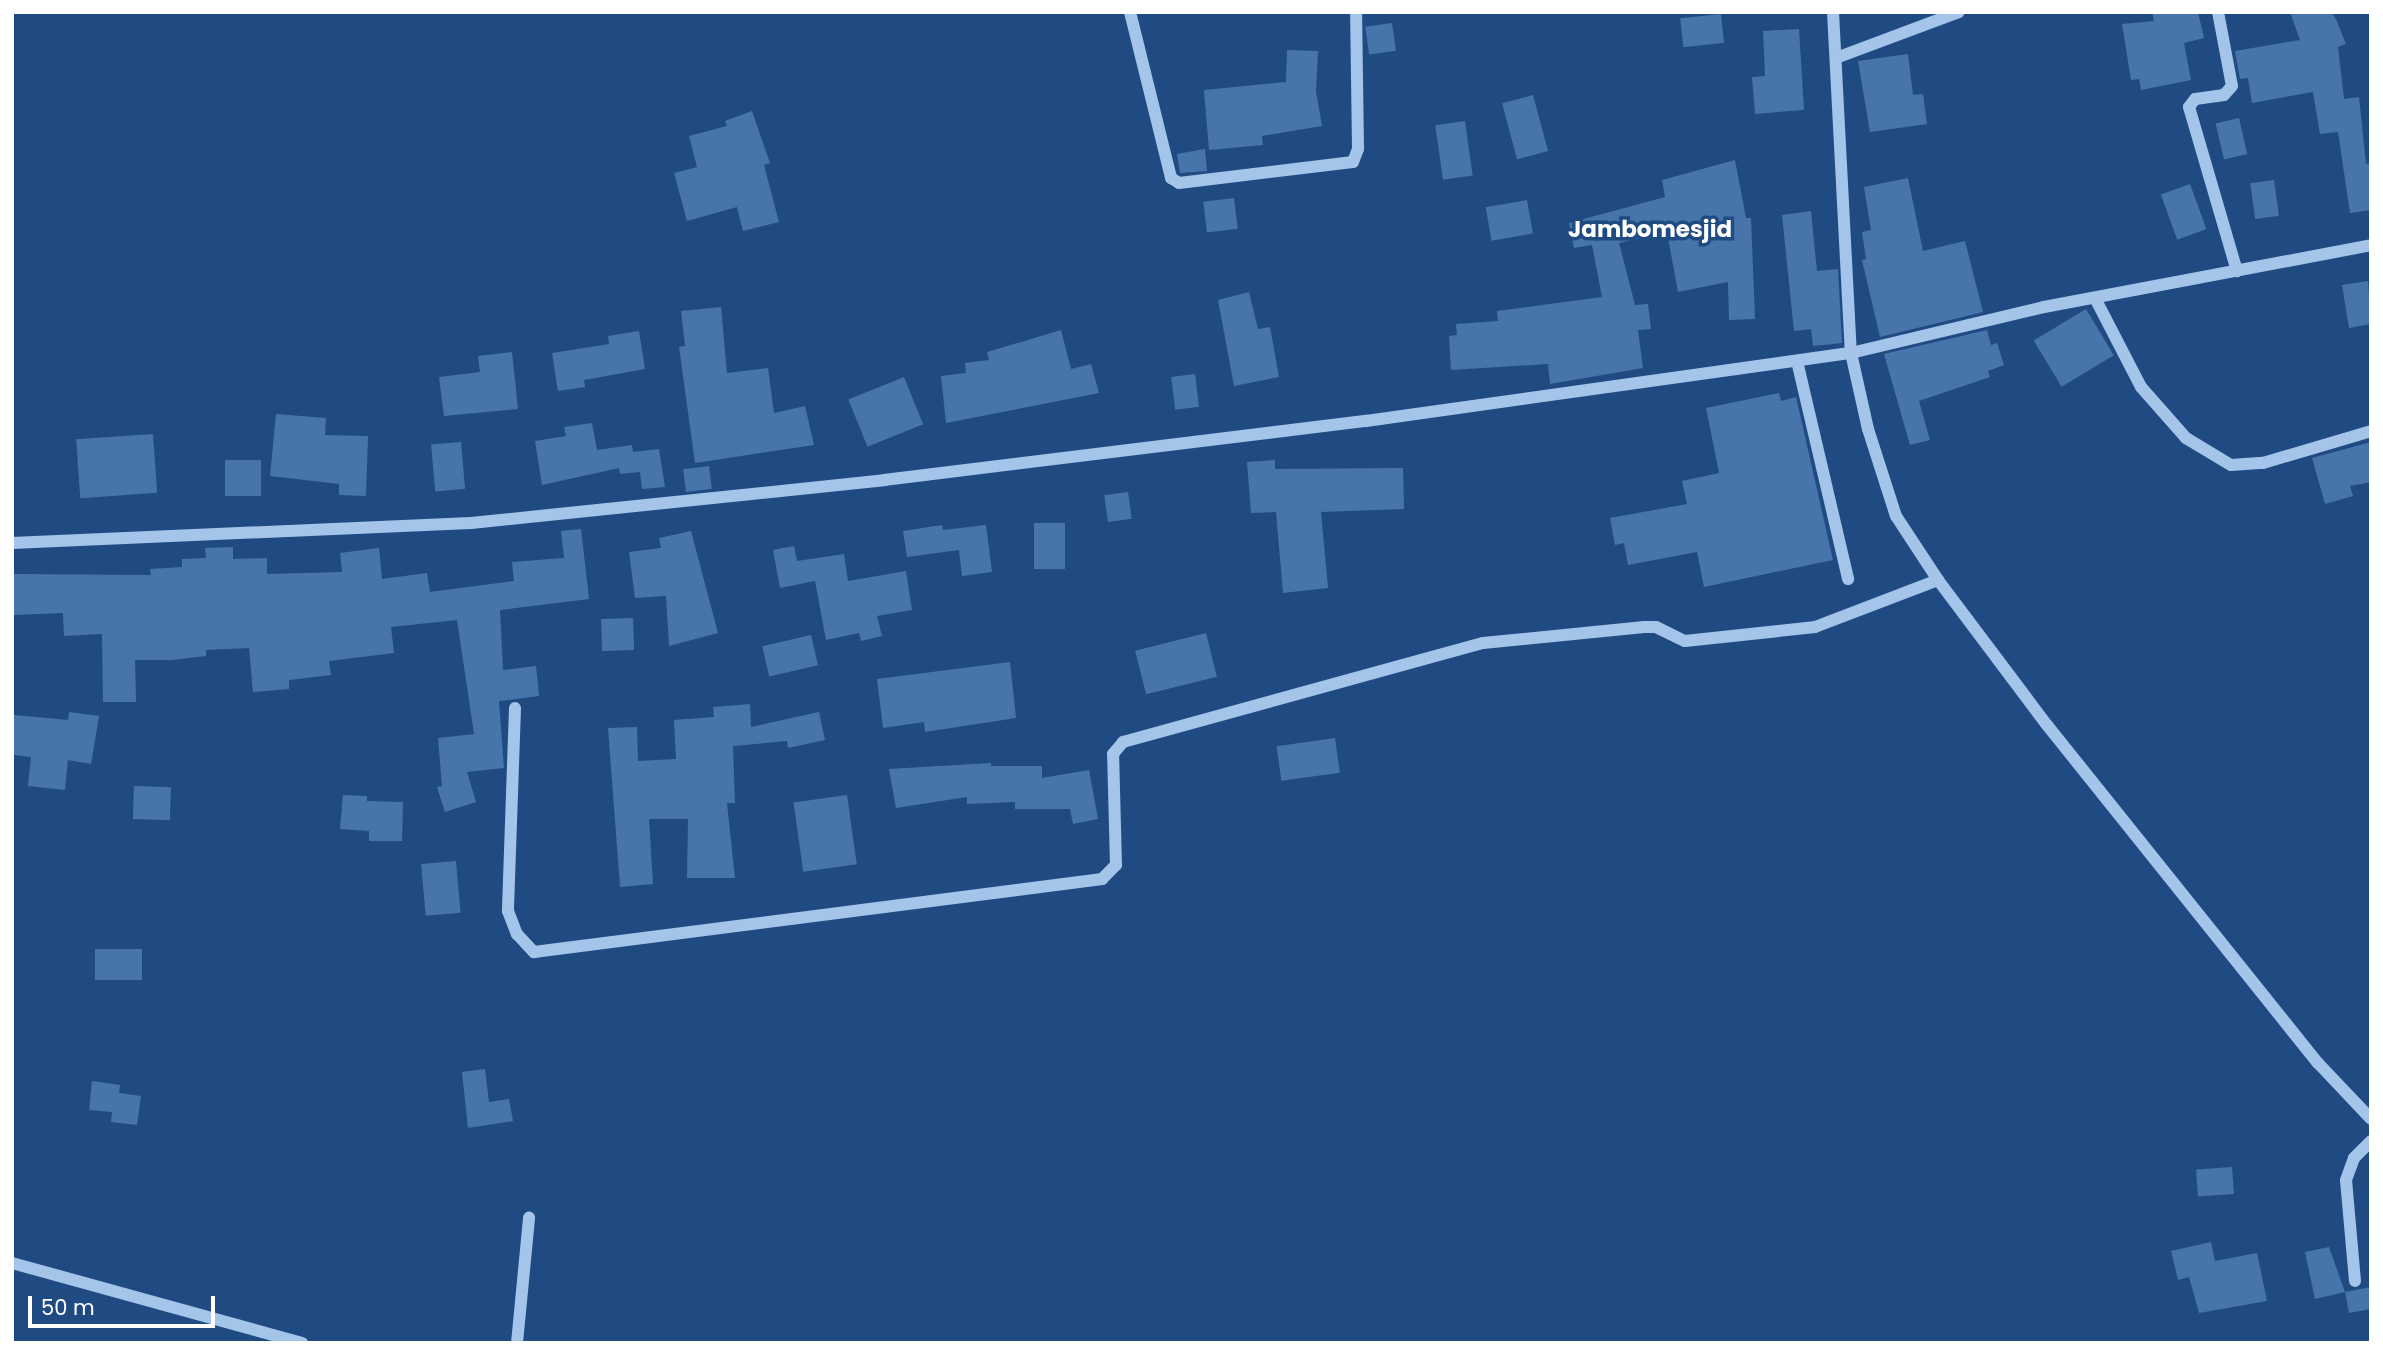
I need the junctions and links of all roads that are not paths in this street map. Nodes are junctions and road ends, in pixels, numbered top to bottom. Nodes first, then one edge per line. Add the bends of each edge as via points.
1 (1130, 12) edge
2 (1356, 12) edge
3 (1833, 12) edge
4 (2218, 12) edge
5 (1953, 15) edge
6 (1836, 58) junction
7 (2371, 245) edge
8 (2237, 271) junction
9 (2095, 298) junction
10 (1851, 353) junction
11 (1797, 361) junction
12 (2371, 431) edge
13 (12, 543) edge
14 (1848, 579) dead end
15 (1938, 580) junction
16 (515, 708) dead end
17 (2371, 1119) edge
18 (2371, 1141) edge
19 (529, 1218) dead end
20 (12, 1263) edge
21 (2355, 1281) dead end
22 (302, 1343) edge
23 (517, 1343) edge

1 - 2 street via 1171,178 1179,183 1353,162 1358,149
3 - 6 street
4 - 8 street via 2232,86 2224,95 2195,99 2189,107
5 - 6 street
6 - 10 street
7 - 8 street
8 - 9 street
9 - 10 street
9 - 12 street via 2141,387 2186,438 2222,461 2239,466 2263,463
10 - 11 street
10 - 15 street via 1888,494
11 - 13 street via 1366,421 884,480 485,522
11 - 14 street
15 - 16 street via 1815,627 1685,641 1656,627 1644,627 1483,643 1123,742 1113,754 1116,865 1102,879 534,952 517,934 508,911
15 - 17 street via 2221,944 2318,1063
18 - 21 street via 2354,1158 2346,1180
19 - 23 street
20 - 22 street

